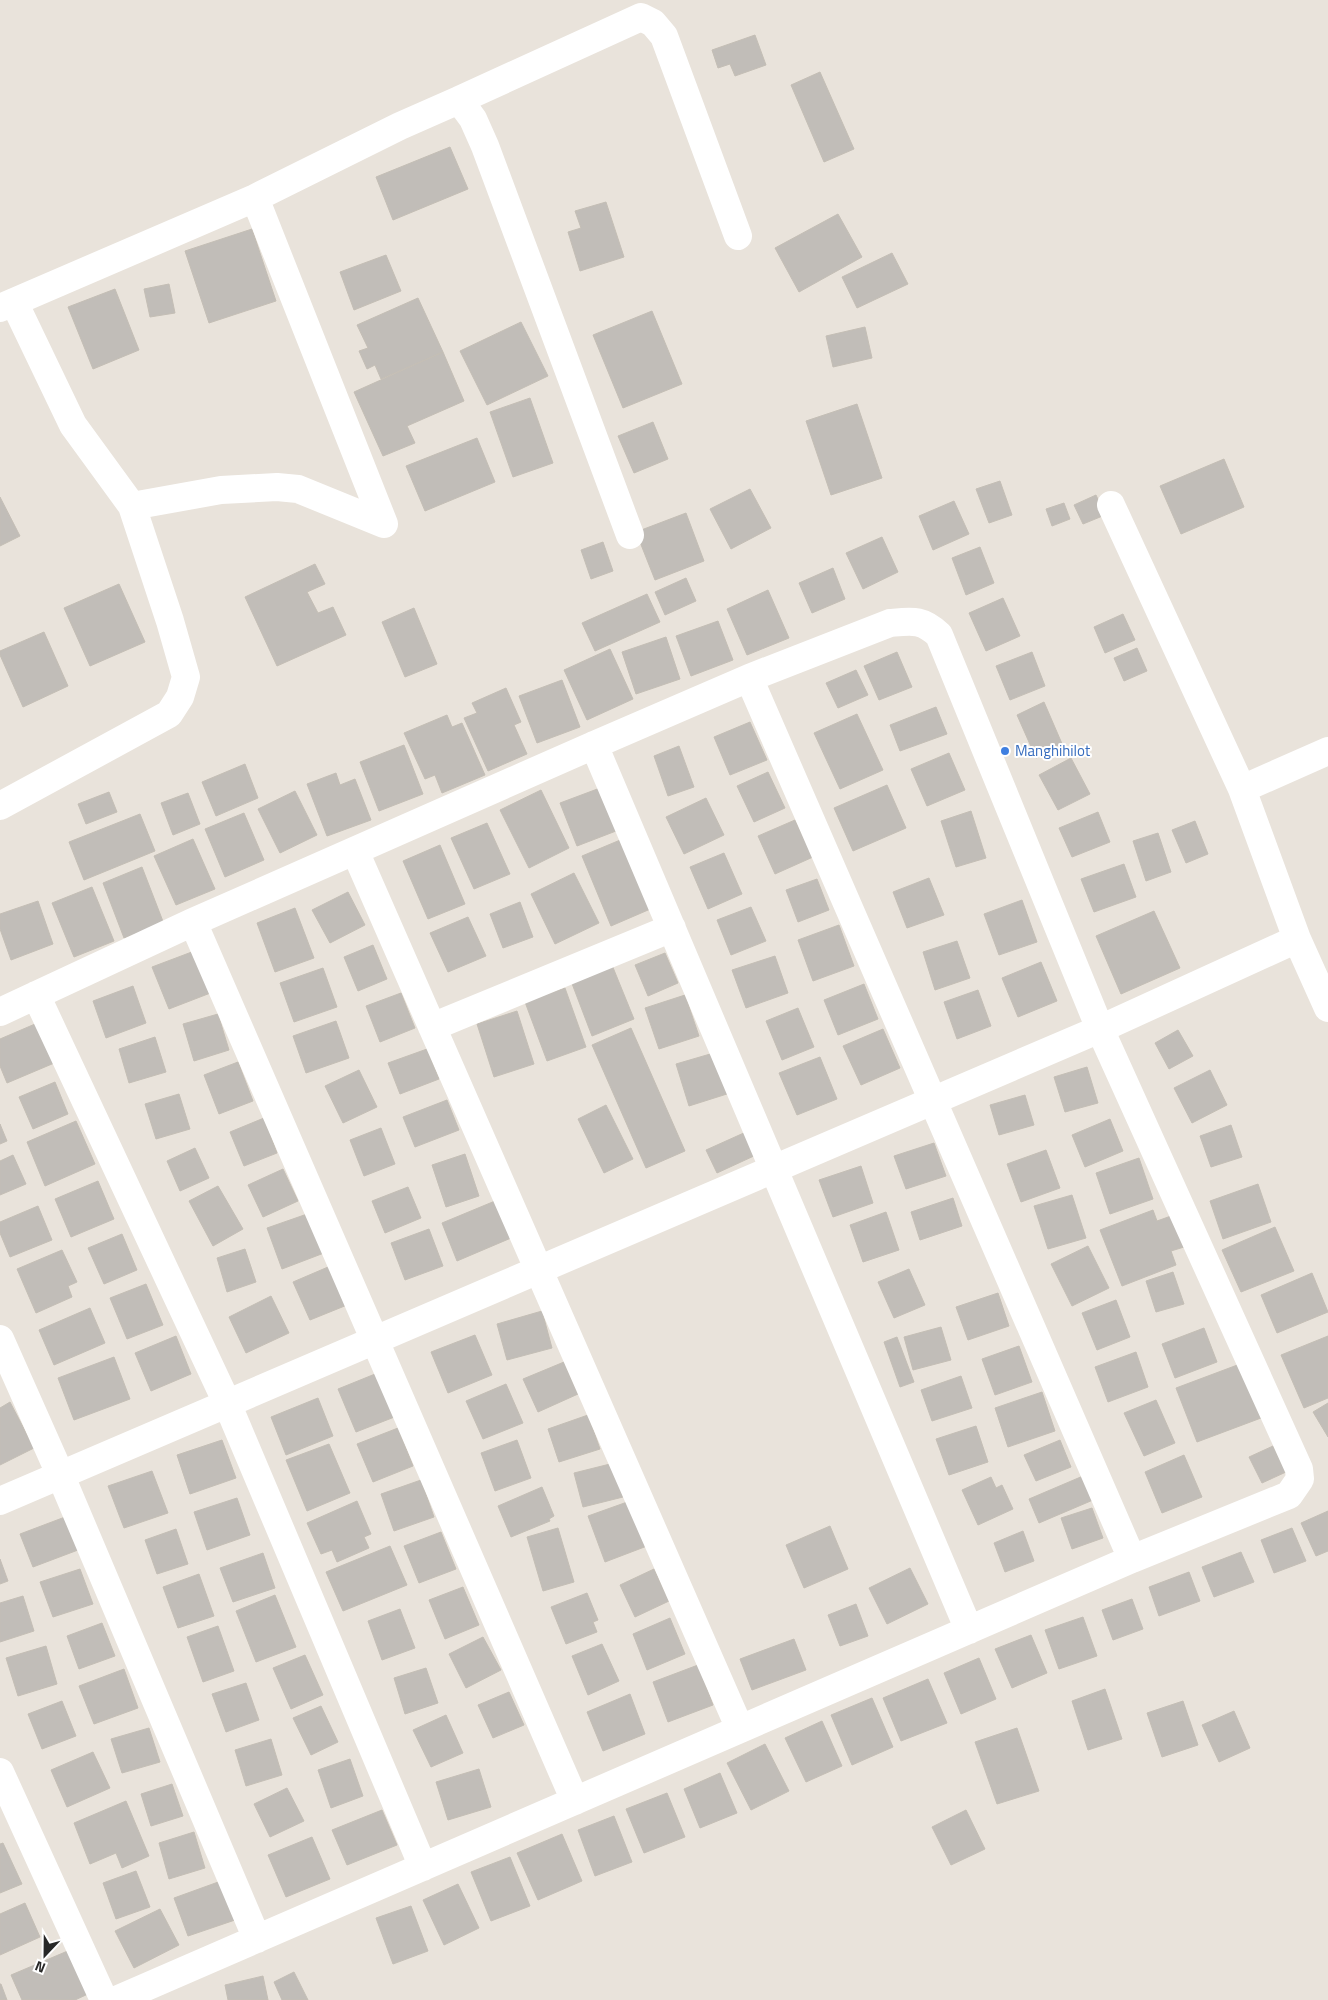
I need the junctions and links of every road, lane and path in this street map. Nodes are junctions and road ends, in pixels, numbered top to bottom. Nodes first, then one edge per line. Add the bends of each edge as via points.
1 (459, 100) junction
2 (255, 198) junction
3 (738, 236) dead end
4 (7, 305) edge
5 (1111, 505) dead end
6 (132, 506) junction
7 (630, 535) dead end
8 (749, 678) junction
9 (594, 745) junction
10 (1328, 751) edge
11 (1242, 789) junction
12 (2, 799) edge
13 (355, 851) junction
14 (193, 922) junction
15 (672, 928) junction
16 (1297, 940) junction
17 (36, 995) junction
18 (1328, 1008) edge
19 (0, 1012) edge
20 (432, 1026) junction
21 (1100, 1029) junction
22 (934, 1101) junction
23 (774, 1169) junction
24 (538, 1270) junction
25 (0, 1339) edge
26 (375, 1340) junction
27 (227, 1404) junction
28 (60, 1474) junction
29 (0, 1501) edge
30 (1132, 1559) junction
31 (969, 1630) junction
32 (740, 1729) junction
33 (0, 1772) edge
34 (575, 1800) junction
35 (423, 1867) junction
36 (258, 1939) junction
37 (104, 2000) edge
38 (116, 2000) edge

1 - 2 street
1 - 3 street via 641,17 653,23 664,36
1 - 7 street via 485,146
2 - 4 street
2 - 6 street via 384,524 298,489 277,487 220,490
4 - 6 street via 73,425
5 - 11 street
6 - 12 street via 186,677 180,698 169,714
8 - 9 street
8 - 21 street via 890,623 928,624 939,635
8 - 22 street
9 - 13 street
9 - 15 street
10 - 11 street
11 - 16 street
13 - 14 street
13 - 20 street
14 - 17 street
14 - 26 street
15 - 20 street
15 - 23 street
16 - 18 street
16 - 21 street
17 - 19 street
17 - 27 street
20 - 24 street
21 - 22 street
21 - 30 street via 1299,1469 1300,1480 1289,1495
22 - 23 street
22 - 30 street
23 - 24 street
23 - 31 street
24 - 26 street
24 - 32 street
25 - 28 street
26 - 27 street
26 - 34 street
27 - 28 street
27 - 35 street
28 - 29 street
28 - 36 street
30 - 31 street
31 - 32 street
32 - 34 street
33 - 37 street
34 - 35 street
35 - 36 street
36 - 38 street

